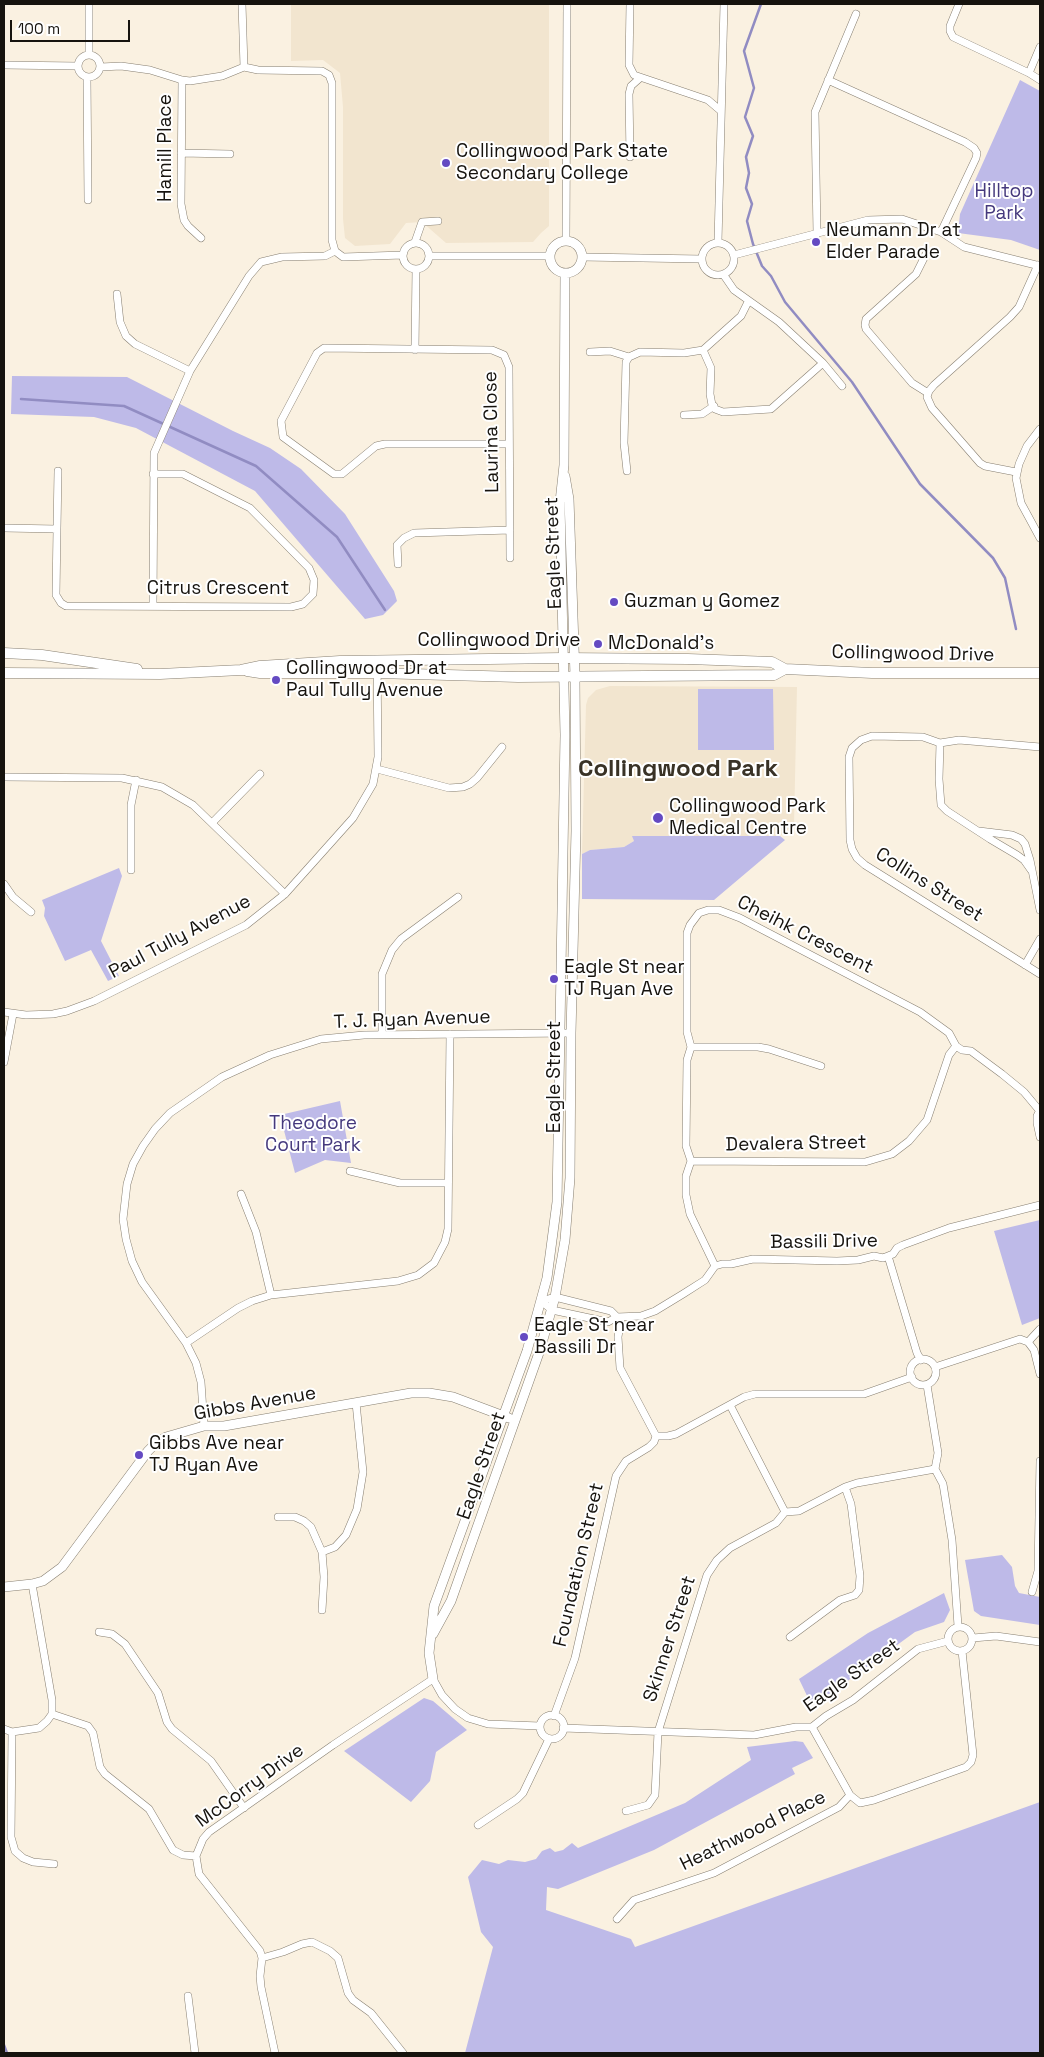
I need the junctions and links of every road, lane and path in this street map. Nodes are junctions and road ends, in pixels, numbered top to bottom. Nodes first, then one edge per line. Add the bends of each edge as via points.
1 (89, 4) edge
2 (242, 4) edge
3 (567, 4) edge
4 (630, 4) edge
5 (724, 4) edge
6 (959, 4) edge
7 (856, 14) dead end
8 (1040, 47) edge
9 (89, 55) junction
10 (4, 65) edge
11 (78, 66) junction
12 (100, 67) junction
13 (244, 67) junction
14 (1029, 73) junction
15 (87, 77) junction
16 (640, 78) junction
17 (182, 80) junction
18 (828, 80) junction
19 (1040, 80) edge
20 (721, 111) junction
21 (181, 153) junction
22 (230, 154) dead end
23 (630, 157) dead end
24 (88, 200) dead end
25 (438, 221) dead end
26 (941, 232) junction
27 (817, 234) junction
28 (201, 238) dead end
29 (566, 241) junction
30 (415, 242) junction
31 (718, 242) junction
32 (335, 252) junction
33 (926, 254) dead end
34 (403, 255) junction
35 (734, 255) junction
36 (430, 256) junction
37 (550, 256) junction
38 (582, 257) junction
39 (702, 259) junction
40 (1039, 265) edge
41 (416, 269) junction
42 (565, 273) junction
43 (723, 274) junction
44 (117, 294) dead end
45 (748, 302) junction
46 (415, 350) junction
47 (702, 350) junction
48 (590, 352) dead end
49 (629, 357) junction
50 (823, 363) junction
51 (190, 371) junction
52 (842, 386) dead end
53 (928, 394) junction
54 (714, 406) junction
55 (684, 415) dead end
56 (1040, 429) edge
57 (510, 444) junction
58 (58, 471) dead end
59 (627, 471) dead end
60 (1016, 472) junction
61 (153, 474) junction
62 (4, 528) edge
63 (57, 529) junction
64 (510, 530) junction
65 (1040, 538) edge
66 (510, 558) dead end
67 (398, 564) dead end
68 (153, 606) junction
69 (4, 653) edge
70 (568, 658) junction
71 (377, 661) junction
72 (785, 669) junction
73 (242, 670) junction
74 (4, 673) edge
75 (377, 673) junction
76 (1040, 673) edge
77 (160, 674) junction
78 (570, 676) junction
79 (940, 743) junction
80 (502, 747) dead end
81 (1040, 747) edge
82 (377, 769) junction
83 (260, 774) dead end
84 (4, 777) edge
85 (136, 780) junction
86 (212, 823) junction
87 (979, 831) junction
88 (131, 870) dead end
89 (1030, 870) junction
90 (4, 884) edge
91 (285, 894) junction
92 (458, 897) dead end
93 (1040, 910) edge
94 (31, 912) dead end
95 (1040, 939) edge
96 (1025, 965) junction
97 (1040, 974) edge
98 (4, 1012) edge
99 (13, 1014) junction
100 (560, 1033) junction
101 (571, 1033) junction
102 (382, 1034) junction
103 (450, 1034) junction
104 (956, 1046) junction
105 (691, 1047) junction
106 (4, 1062) edge
107 (821, 1066) dead end
108 (1040, 1110) edge
109 (1040, 1137) edge
110 (691, 1161) junction
111 (350, 1171) dead end
112 (448, 1183) junction
113 (241, 1194) dead end
114 (1040, 1205) edge
115 (888, 1256) junction
116 (715, 1266) junction
117 (271, 1295) junction
118 (555, 1297) junction
119 (541, 1301) junction
120 (552, 1310) junction
121 (619, 1318) junction
122 (1040, 1330) edge
123 (1028, 1342) junction
124 (186, 1343) junction
125 (921, 1360) junction
126 (935, 1367) junction
127 (1040, 1374) edge
128 (912, 1377) junction
129 (927, 1385) junction
130 (356, 1403) junction
131 (730, 1406) junction
132 (504, 1416) junction
133 (516, 1421) junction
134 (204, 1426) junction
135 (656, 1436) junction
136 (1040, 1460) edge
137 (935, 1469) junction
138 (845, 1487) junction
139 (784, 1512) junction
140 (278, 1516) dead end
141 (322, 1552) junction
142 (32, 1584) junction
143 (4, 1587) edge
144 (1032, 1592) dead end
145 (322, 1610) dead end
146 (958, 1626) junction
147 (99, 1632) dead end
148 (431, 1636) junction
149 (790, 1637) dead end
150 (973, 1638) junction
151 (948, 1641) junction
152 (1040, 1642) edge
153 (962, 1651) junction
154 (433, 1679) junction
155 (52, 1714) junction
156 (554, 1716) junction
157 (540, 1726) junction
158 (812, 1727) junction
159 (563, 1728) junction
160 (4, 1729) edge
161 (12, 1732) junction
162 (658, 1732) junction
163 (549, 1739) junction
164 (850, 1795) junction
165 (244, 1808) junction
166 (626, 1811) dead end
167 (478, 1825) dead end
168 (196, 1856) junction
169 (54, 1864) dead end
170 (617, 1919) dead end
171 (262, 1958) junction
172 (188, 1996) dead end
173 (195, 2053) edge
174 (275, 2053) edge
175 (403, 2053) edge

1 - 9 street
2 - 13 street
3 - 29 street
4 - 16 street via 628,65
5 - 20 street
6 - 14 street via 951,24 953,37
7 - 18 street
8 - 14 street
9 - 11 street via 82,58
9 - 12 street via 95,56
10 - 11 street
11 - 15 street
12 - 15 street via 96,75
12 - 17 street via 150,70
13 - 17 street via 222,76
13 - 32 street via 314,70 329,75 333,94 332,240
14 - 19 street
15 - 24 street
16 - 20 street via 708,100
16 - 23 street via 631,86 629,94
17 - 21 street, Hamill Place
18 - 26 street via 974,148 976,158
18 - 27 street via 814,112
20 - 31 street
21 - 22 street
21 - 28 street, Hamill Place via 182,213 188,226
25 - 30 street via 422,222
26 - 27 street via 902,219 868,220
26 - 40 street via 964,247
27 - 35 street
29 - 37 street via 556,244
29 - 38 street via 579,247
30 - 34 street via 408,245
30 - 36 street via 424,244
31 - 35 street via 730,247
31 - 39 street via 706,247
32 - 34 street via 343,257
32 - 51 street via 325,256 282,257 261,262
33 - 53 street via 916,274 866,318 865,324 912,384
34 - 41 street via 408,266
35 - 43 street via 732,267
36 - 37 street
36 - 41 street via 424,267
37 - 42 street via 556,270
38 - 39 street
38 - 42 street via 576,270
39 - 43 street via 709,272
40 - 53 street via 1025,298 1014,312
41 - 46 street
42 - 70 street, Eagle Street
43 - 45 street
44 - 51 street via 120,322 126,336 135,344
45 - 47 street via 740,316
45 - 50 street via 779,322
46 - 57 street, Laurina Close via 492,350 504,355 509,367
46 - 57 street, Laurina Close via 324,348 317,353 281,421 283,437 334,474 342,474 376,446 385,444
47 - 49 street via 684,354 640,352
47 - 54 street via 711,368 710,394
48 - 49 street via 610,351
49 - 59 street via 624,388
50 - 52 street
50 - 54 street via 771,409 723,412
51 - 61 street via 154,453
53 - 60 street via 932,408 980,463
54 - 55 street via 702,414
56 - 60 street via 1027,446
57 - 64 street, Laurina Close
58 - 63 street
60 - 65 street via 1021,503
61 - 68 street
61 - 68 street, Citrus Crescent via 183,474 250,508 309,568 314,580 314,594 304,604 291,607
62 - 63 street
63 - 68 street, Citrus Crescent via 56,595 61,604
64 - 66 street, Laurina Close
64 - 67 street via 414,533 397,545
69 - 77 main road, Collingwood Drive via 123,666
70 - 71 main road, Collingwood Drive
70 - 72 main road, Collingwood Drive via 772,662
70 - 78 street, Eagle Street
71 - 73 main road, Collingwood Drive via 303,663
71 - 75 street, Paul Tully Avenue
72 - 76 main road, Collingwood Drive via 872,673
72 - 78 main road, Collingwood Drive via 774,675
73 - 75 main road, Collingwood Drive via 260,673
73 - 77 main road, Collingwood Drive
74 - 77 main road, Collingwood Drive
75 - 78 main road, Collingwood Drive
75 - 82 street, Paul Tully Avenue
78 - 100 street, Eagle Street
78 - 101 street, Eagle Street via 575,881
79 - 81 street, Collins Street via 959,740
79 - 87 street via 941,805
79 - 96 street, Collins Street via 923,737 872,736 860,740 852,748 849,757 852,849 856,858 865,865
80 - 82 street via 477,778 463,787 449,788
82 - 91 street, Paul Tully Avenue via 373,784 353,818
83 - 86 street
84 - 85 street
85 - 86 street via 162,787 183,798
85 - 88 street via 131,805
86 - 91 street
87 - 89 street via 1018,855
87 - 89 street via 1021,838 1028,852
89 - 93 street
90 - 94 street via 13,897
91 - 99 street, Paul Tully Avenue via 246,925 94,1001 53,1014
92 - 102 street via 401,939 392,950 382,974
95 - 96 street
96 - 97 street, Collins Street
98 - 99 street, Paul Tully Avenue
99 - 106 street
100 - 101 street, T. J. Ryan Avenue
100 - 103 street, T. J. Ryan Avenue
100 - 119 street, Eagle Street via 557,1202
101 - 118 street, Eagle Street via 569,1206
102 - 103 street, T. J. Ryan Avenue
102 - 124 street, T. J. Ryan Avenue via 321,1039 252,1062 222,1077 170,1114 143,1146 133,1164 126,1192 123,1219 126,1239 142,1282
103 - 112 street
104 - 105 street, Cheihk Crescent via 949,1033 920,1012 740,918 719,910 708,910 693,920 688,933 686,1032
104 - 108 street, Cheihk Crescent via 971,1051 1002,1074
104 - 110 street, Devalera Street via 949,1055 926,1120 892,1154 865,1162
105 - 107 street via 758,1047
105 - 110 street, Cheihk Crescent via 686,1060 686,1146
108 - 109 street via 1037,1123
110 - 116 street, Cheihk Crescent via 686,1176 690,1214
111 - 112 street via 400,1183
112 - 117 street via 445,1242 426,1270 398,1281
113 - 117 street via 256,1232
114 - 115 street, Bassili Drive via 949,1228 903,1245
115 - 116 street, Bassili Drive via 837,1261 752,1259
115 - 125 street
116 - 121 street via 705,1280 655,1311
117 - 124 street via 238,1308
118 - 119 street
118 - 120 street, Eagle Street
118 - 121 street via 611,1311
119 - 120 street
119 - 132 street, Eagle Street
120 - 121 street via 608,1322
120 - 133 street, Eagle Street
121 - 135 street via 620,1368
122 - 123 street
123 - 126 street via 1020,1339 1007,1342
123 - 127 street via 1034,1350
124 - 134 street, T. J. Ryan Avenue via 201,1382
125 - 126 street via 929,1361
125 - 128 street via 912,1366
126 - 129 street via 936,1376
128 - 129 street via 920,1385
128 - 131 street via 864,1394 755,1394
129 - 137 street via 938,1453
130 - 132 street, Gibbs Avenue via 429,1393
130 - 134 street, Gibbs Avenue via 224,1426
130 - 141 street via 363,1472 357,1509 346,1535 335,1547
131 - 135 street via 676,1434
131 - 139 street
132 - 133 street, Gibbs Avenue
132 - 148 street, Eagle Street via 434,1606
133 - 148 street, Eagle Street via 452,1601
134 - 142 street, Gibbs Avenue via 156,1443 62,1568 43,1581
135 - 156 street, Foundation Street via 649,1447 626,1461 616,1476 575,1658
136 - 144 street via 1038,1571
137 - 138 street, Skinner Street
137 - 146 street via 943,1484 952,1540
138 - 139 street, Skinner Street via 799,1510
138 - 149 street via 851,1504 859,1590
139 - 162 street, Skinner Street via 776,1523 730,1548 707,1574
140 - 141 street via 304,1520 311,1527
141 - 145 street
142 - 143 street, Gibbs Avenue
142 - 155 street
146 - 150 street via 970,1630
146 - 151 street via 950,1632
147 - 165 street via 112,1634 124,1644 158,1693 167,1722 211,1761
148 - 154 street, Eagle Street via 429,1653
150 - 152 street via 996,1636
150 - 153 street via 970,1646
151 - 153 street via 954,1650
151 - 158 street, Eagle Street via 918,1649 853,1700
153 - 164 street via 973,1747 971,1762 966,1767 865,1803
154 - 157 street, Eagle Street via 448,1702 468,1718 488,1724
154 - 165 street, McCorry Drive
155 - 161 street via 39,1728
155 - 168 street via 88,1726 105,1774 149,1809 172,1850
156 - 157 street via 545,1718
156 - 159 street via 562,1721
157 - 163 street via 543,1735
158 - 162 street, Eagle Street via 754,1735
158 - 164 street
159 - 162 street, Eagle Street
159 - 163 street via 560,1735
160 - 161 street
161 - 169 street via 11,1837 15,1851 32,1862
162 - 166 street, Skinner Street via 655,1796 648,1805
163 - 167 street via 523,1793
164 - 170 street, Heathwood Place via 839,1807 714,1873 634,1900
165 - 168 street, McCorry Drive via 210,1832 198,1846
168 - 171 street, McCorry Drive via 199,1874 260,1951
171 - 174 street via 261,1987
171 - 175 street via 302,1944 322,1945 338,1958 353,2000 371,2013
172 - 173 street

